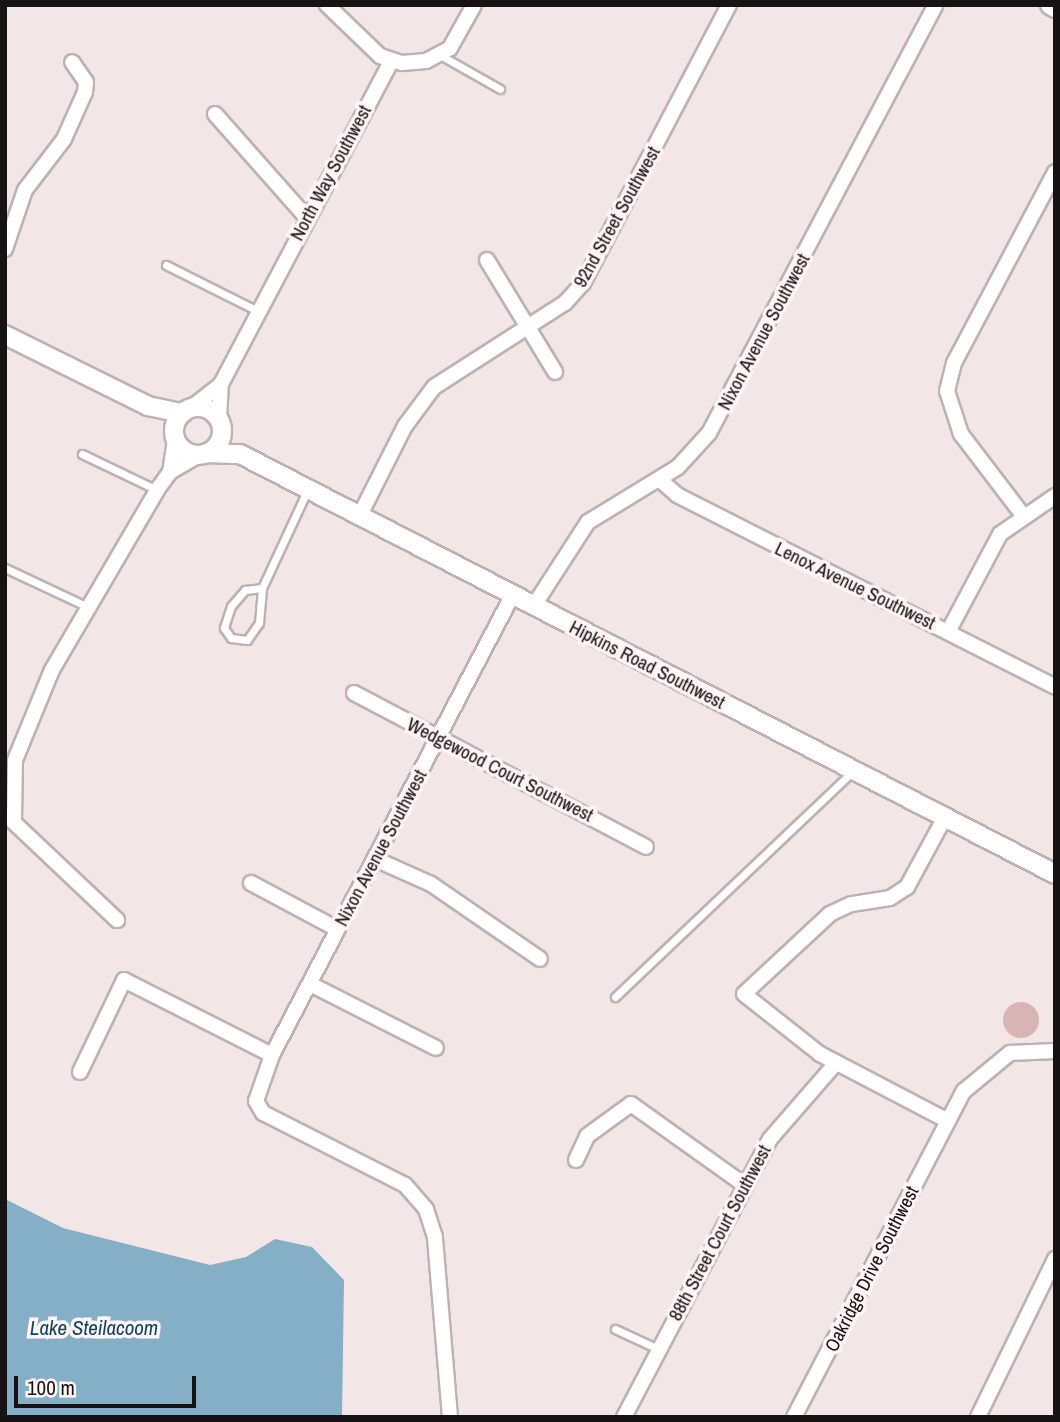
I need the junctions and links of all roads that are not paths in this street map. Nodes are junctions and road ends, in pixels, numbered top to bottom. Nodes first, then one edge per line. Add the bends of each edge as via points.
1 (327, 5) edge
2 (474, 5) edge
3 (729, 5) edge
4 (936, 5) edge
5 (440, 55) junction
6 (391, 61) junction
7 (72, 62) dead end
8 (500, 89) dead end
9 (215, 114) dead end
10 (1055, 172) edge
11 (307, 218) junction
12 (5, 248) edge
13 (487, 260) dead end
14 (166, 265) dead end
15 (258, 311) junction
16 (527, 326) junction
17 (5, 335) edge
18 (555, 372) dead end
19 (221, 384) junction
20 (148, 406) junction
21 (187, 410) junction
22 (220, 424) junction
23 (175, 435) junction
24 (82, 454) dead end
25 (204, 454) junction
26 (240, 454) junction
27 (170, 472) junction
28 (660, 480) junction
29 (157, 490) junction
30 (307, 491) junction
31 (1055, 496) edge
32 (1022, 514) junction
33 (359, 517) junction
34 (5, 568) edge
35 (262, 588) junction
36 (512, 596) junction
37 (88, 607) junction
38 (533, 607) junction
39 (948, 632) junction
40 (1055, 687) edge
41 (354, 693) dead end
42 (439, 739) junction
43 (853, 770) junction
44 (9, 776) edge
45 (10, 817) edge
46 (945, 817) junction
47 (646, 847) dead end
48 (374, 859) junction
49 (1055, 874) edge
50 (251, 883) dead end
51 (117, 920) dead end
52 (337, 929) junction
53 (540, 959) dead end
54 (310, 984) junction
55 (615, 997) dead end
56 (436, 1048) dead end
57 (1055, 1051) edge
58 (272, 1055) junction
59 (836, 1063) junction
60 (80, 1072) dead end
61 (948, 1121) junction
62 (576, 1160) dead end
63 (746, 1186) junction
64 (1055, 1259) edge
65 (615, 1329) dead end
66 (658, 1349) junction
67 (450, 1417) edge
68 (624, 1417) edge
69 (794, 1417) edge
70 (978, 1417) edge

1 - 6 street
2 - 5 street
3 - 16 street, 92nd Street Southwest via 583,284
4 - 28 street, Nixon Avenue Southwest via 725,408 694,451
5 - 6 street
5 - 8 lane
6 - 11 street, North Way Southwest
7 - 12 street via 86,82 85,92 64,139 25,190
9 - 11 street
10 - 32 street via 954,363 947,391 961,434
11 - 15 street, North Way Southwest
13 - 16 street
14 - 15 lane
15 - 19 street, North Way Southwest
16 - 18 street
16 - 33 street, 92nd Street Southwest via 425,397
17 - 20 street
19 - 21 street, North Way Southwest
19 - 22 street, North Way Southwest
20 - 21 street
20 - 23 street
21 - 22 street via 208,409
21 - 23 street
22 - 25 street
22 - 26 street, Hipkins Road Southwest
23 - 25 street via 185,451
23 - 27 street
24 - 29 lane
25 - 26 street, Hipkins Road Southwest
25 - 27 street
26 - 30 street, Hipkins Road Southwest
27 - 29 street
28 - 38 street, Nixon Avenue Southwest via 588,522
28 - 39 street, Lenox Avenue Southwest via 677,495
29 - 37 street
30 - 33 street, Hipkins Road Southwest
30 - 35 lane
31 - 32 street
32 - 39 street via 995,542
33 - 36 street, Hipkins Road Southwest
34 - 37 lane
35 - 35 lane via 258,623 247,640 231,638 224,628 231,606 246,590
36 - 38 street, Hipkins Road Southwest
36 - 42 street, Nixon Avenue Southwest
37 - 44 street via 34,706
38 - 43 street, Hipkins Road Southwest
39 - 40 street, Lenox Avenue Southwest
41 - 42 street, Wedgewood Court Southwest
42 - 47 street, Wedgewood Court Southwest
42 - 48 street, Nixon Avenue Southwest
43 - 46 street, Hipkins Road Southwest
43 - 55 lane
44 - 45 street
45 - 51 street
46 - 49 street, Hipkins Road Southwest
46 - 59 street via 907,887 890,898 830,914 744,994
48 - 52 street, Nixon Avenue Southwest
48 - 53 street via 431,884
50 - 52 street
52 - 54 street, Nixon Avenue Southwest
54 - 56 street
54 - 58 street, Nixon Avenue Southwest
57 - 61 street, Oakridge Drive Southwest via 1021,1050 990,1064
58 - 60 street via 124,980
58 - 67 street, Nixon Avenue Southwest via 256,1101 263,1114 405,1185 426,1209 435,1237
59 - 61 street
59 - 63 street, 88th Street Court Southwest via 777,1127
61 - 69 street, Oakridge Drive Southwest
62 - 63 street via 587,1136 631,1104
63 - 66 street, 88th Street Court Southwest
64 - 70 street
65 - 66 lane
66 - 68 street, 88th Street Court Southwest

